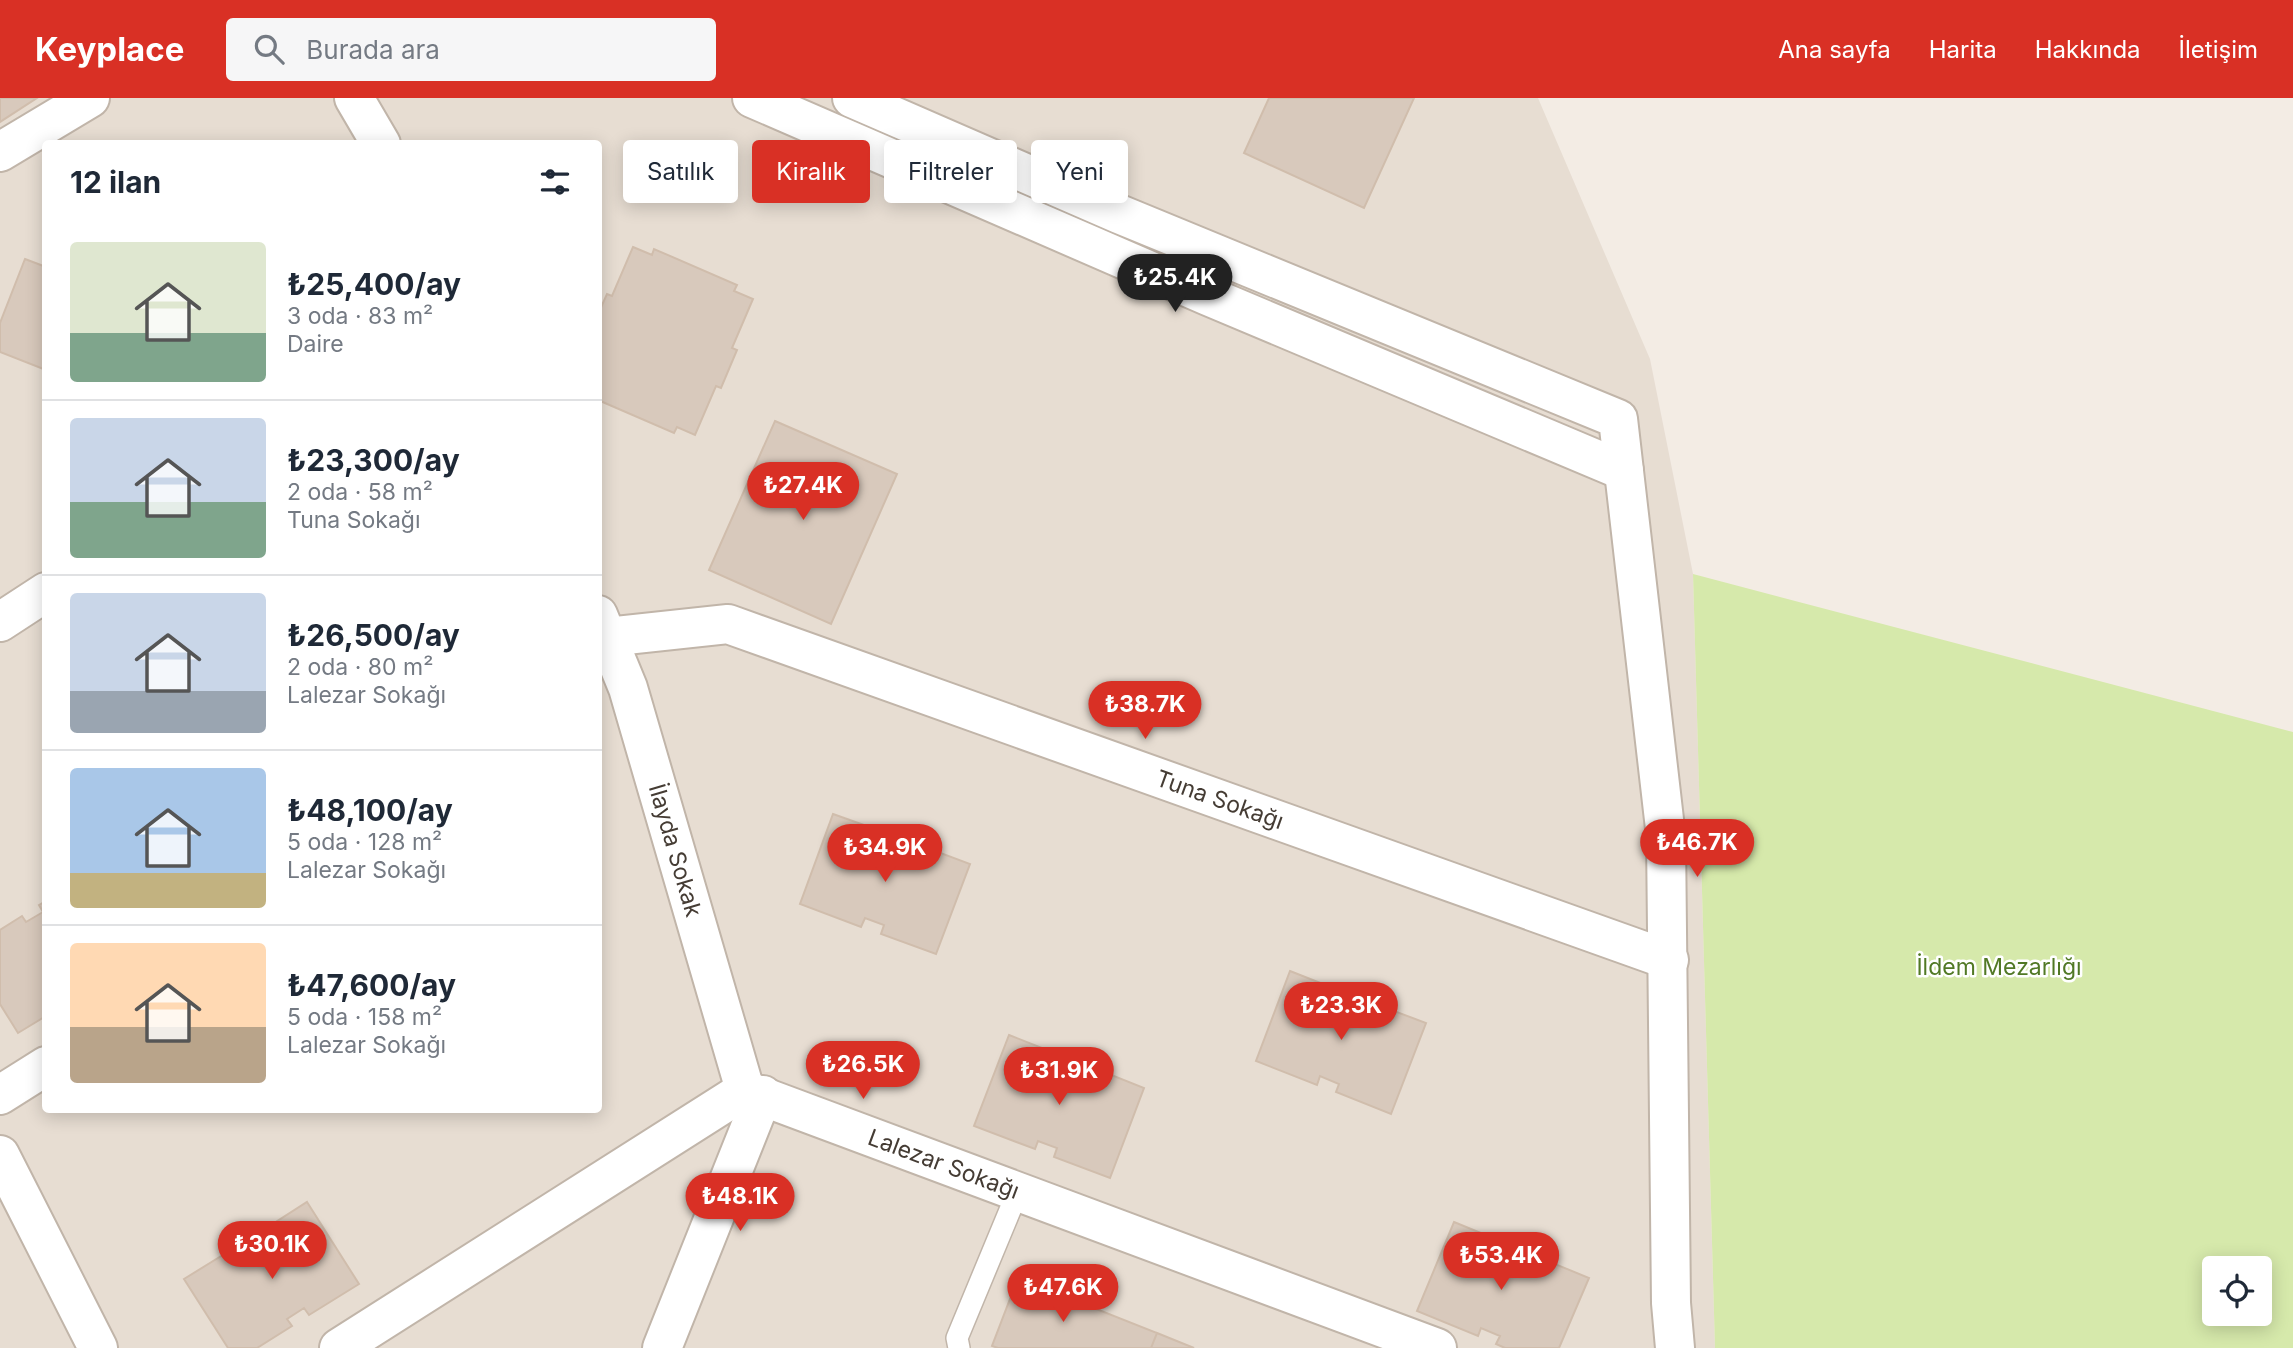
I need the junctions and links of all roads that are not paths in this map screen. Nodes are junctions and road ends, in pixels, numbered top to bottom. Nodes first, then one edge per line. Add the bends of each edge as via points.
1 (90, 98) edge
2 (354, 98) edge
3 (752, 98) edge
4 (852, 98) edge
5 (50, 137) edge
6 (379, 140) edge
7 (0, 152) edge
8 (1624, 471) junction
9 (42, 595) edge
10 (0, 622) edge
11 (603, 626) edge
12 (613, 697) edge
13 (1669, 960) junction
14 (42, 1069) edge
15 (754, 1093) junction
16 (0, 1096) edge
17 (0, 1155) edge
18 (1018, 1191) junction
19 (99, 1348) edge
20 (339, 1348) edge
21 (662, 1348) edge
22 (959, 1348) edge
23 (1437, 1348) edge
24 (1675, 1348) edge

1 - 5 street
2 - 6 street
3 - 8 street
4 - 8 street via 1119,214 1618,419
5 - 7 street
8 - 13 street via 1666,837
9 - 10 street
11 - 12 street, İlayda Sokak
11 - 13 street, Tuna Sokağı via 728,624
12 - 15 street, İlayda Sokak
13 - 24 street
14 - 16 street
15 - 18 street, Lalezar Sokağı
15 - 20 street
15 - 21 street
17 - 19 street
18 - 22 lane via 957,1338
18 - 23 street, Lalezar Sokağı

